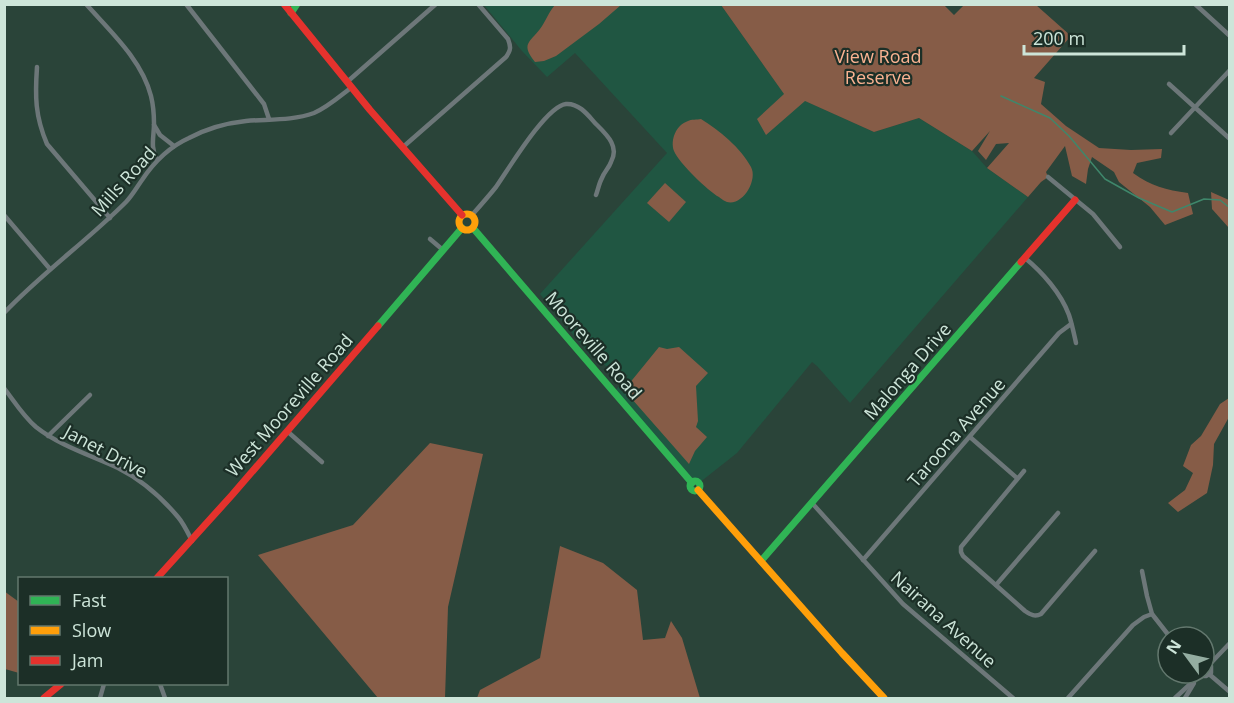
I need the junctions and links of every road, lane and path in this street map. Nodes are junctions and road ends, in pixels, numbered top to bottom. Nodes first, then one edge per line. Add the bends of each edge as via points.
1 (86, 4) edge
2 (186, 4) edge
3 (284, 4) edge
4 (297, 4) edge
5 (436, 4) edge
6 (478, 4) edge
7 (1195, 4) edge
8 (291, 13) junction
9 (1230, 36) edge
10 (37, 67) dead end
11 (1230, 70) edge
12 (349, 84) junction
13 (1169, 84) dead end
14 (1195, 107) junction
15 (269, 119) junction
16 (154, 125) junction
17 (1171, 133) dead end
18 (1230, 140) edge
19 (174, 146) junction
20 (403, 147) junction
21 (157, 160) junction
22 (1048, 177) dead end
23 (596, 195) dead end
24 (1075, 200) junction
25 (4, 215) edge
26 (462, 215) junction
27 (472, 215) junction
28 (110, 218) junction
29 (462, 228) junction
30 (473, 228) junction
31 (430, 239) dead end
32 (1120, 248) dead end
33 (443, 250) junction
34 (1025, 258) junction
35 (50, 269) junction
36 (4, 313) edge
37 (1071, 324) junction
38 (1076, 343) dead end
39 (4, 388) edge
40 (90, 395) dead end
41 (287, 431) junction
42 (48, 436) junction
43 (970, 437) junction
44 (322, 462) dead end
45 (1024, 471) dead end
46 (1017, 478) junction
47 (812, 503) junction
48 (1058, 513) dead end
49 (192, 541) junction
50 (1095, 551) dead end
51 (863, 560) junction
52 (761, 561) junction
53 (1143, 571) dead end
54 (159, 577) edge
55 (996, 585) junction
56 (1152, 614) junction
57 (1161, 625) edge
58 (1230, 643) edge
59 (1216, 656) edge
60 (1216, 680) edge
61 (60, 685) edge
62 (1190, 685) edge
63 (1193, 685) edge
64 (1230, 692) edge
65 (44, 699) edge
66 (884, 699) edge
67 (1013, 699) edge
68 (1068, 699) edge
69 (1175, 699) edge
70 (1185, 699) edge

1 - 16 street via 137,65 151,96
2 - 15 street via 264,104
3 - 8 main road
4 - 8 main road
5 - 12 street, Mills Road
6 - 20 street via 508,39 511,51
7 - 9 street
8 - 12 main road
10 - 28 street via 36,111 47,144
11 - 14 street
12 - 15 street, Mills Road via 334,101 314,112
12 - 20 main road
13 - 14 street
14 - 17 street
14 - 18 street
15 - 19 street, Mills Road via 210,129
16 - 19 street
16 - 21 street via 153,153
19 - 21 street, Mills Road
20 - 26 main road
21 - 28 street, Mills Road via 129,200
22 - 24 street
23 - 27 street via 614,157 614,147 585,112 567,104 550,114
24 - 32 street via 1093,214
24 - 34 main road, Malonga Drive
25 - 35 street
26 - 27 main road
26 - 29 main road
27 - 30 main road via 476,221
28 - 35 street, Mills Road
29 - 30 main road
29 - 33 main road, West Mooreville Road
30 - 52 main road, Mooreville Road via 692,483 699,483 698,490
31 - 33 street
33 - 41 main road, West Mooreville Road
34 - 37 street via 1052,285
34 - 47 main road, Malonga Drive
35 - 36 street, Mills Road
37 - 38 street
37 - 43 street, Taroona Avenue
39 - 42 street, Janet Drive via 29,421
40 - 42 street
41 - 44 street
41 - 49 main road, West Mooreville Road
42 - 49 street, Janet Drive via 138,480 179,518
43 - 46 street
43 - 51 street, Taroona Avenue
45 - 46 street
46 - 55 street via 960,552
47 - 51 street, Nairana Avenue
47 - 52 main road, Malonga Drive
48 - 55 street
49 - 54 main road, West Mooreville Road
50 - 55 street via 1041,614 1033,616 1025,611
51 - 67 street, Nairana Avenue via 903,604
52 - 66 main road, Mooreville Road
53 - 56 street
56 - 57 street
56 - 68 street via 1132,625
58 - 59 street
60 - 64 street
61 - 65 main road
62 - 69 street
63 - 70 street

